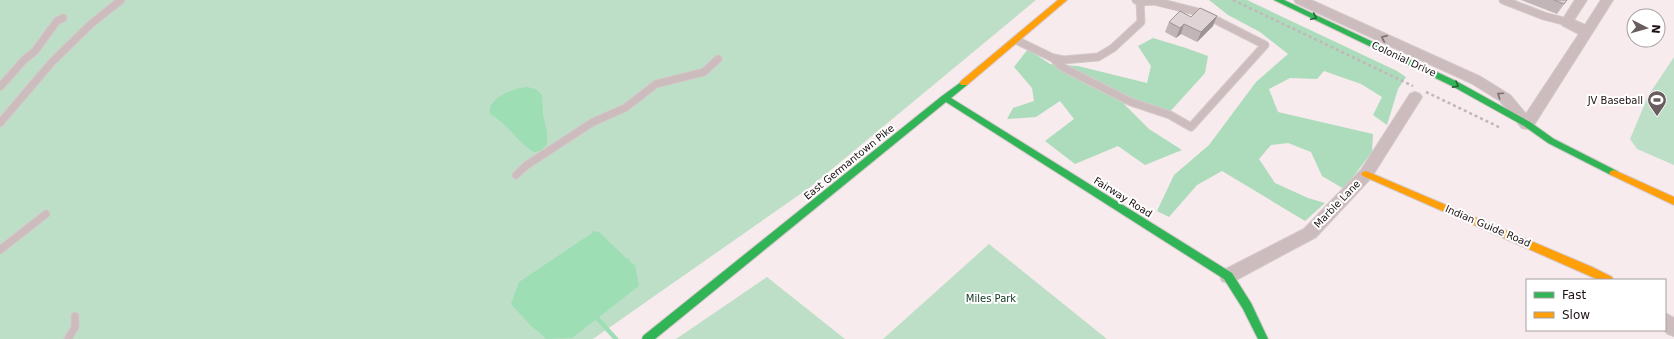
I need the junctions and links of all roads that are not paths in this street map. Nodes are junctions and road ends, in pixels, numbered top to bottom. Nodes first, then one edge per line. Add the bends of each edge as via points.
1 (121, 0) edge
2 (1063, 0) edge
3 (1278, 0) edge
4 (1300, 0) edge
5 (1504, 0) edge
6 (1581, 0) edge
7 (1607, 0) edge
8 (1138, 1) edge
9 (63, 18) dead end
10 (1567, 22) junction
11 (1586, 32) junction
12 (1016, 40) junction
13 (1053, 58) junction
14 (718, 59) dead end
15 (0, 86) edge
16 (1415, 97) dead end
17 (945, 98) junction
18 (0, 123) edge
19 (1527, 124) junction
20 (1366, 174) junction
21 (516, 175) dead end
22 (1674, 201) edge
23 (46, 214) dead end
24 (0, 250) edge
25 (1228, 276) junction
26 (1606, 279) edge
27 (75, 316) dead end
28 (1666, 321) edge
29 (1674, 329) edge
30 (68, 339) edge
31 (646, 339) edge
32 (1263, 339) edge

1 - 18 lane via 91,24 52,62
2 - 12 street, East Germantown Pike
3 -> 19 street, Colonial Drive via 1455,84
19 -> 4 street, Colonial Drive via 1505,98 1476,80
5 - 10 lane
6 - 10 street
7 - 11 street
8 - 13 lane via 1140,22 1112,48 1098,57 1063,60
8 - 13 lane via 1154,1 1202,13 1265,45 1191,127 1170,115 1124,98 1062,67
9 - 15 lane via 57,21 35,51
10 - 11 street
11 - 19 street
12 - 13 lane
12 - 17 street, East Germantown Pike
14 - 21 lane via 704,72 656,84 625,108 593,122 527,165
16 - 20 street, Marble Lane
17 - 25 street, Fairway Road
17 - 31 street, East Germantown Pike
19 - 22 street, Colonial Drive via 1551,141 1587,160
20 - 25 street, Marble Lane via 1310,233
20 - 26 street, Indian Guide Road
23 - 24 lane
25 - 32 street, Fairway Road via 1247,306
27 - 30 lane via 75,327
28 - 29 street

